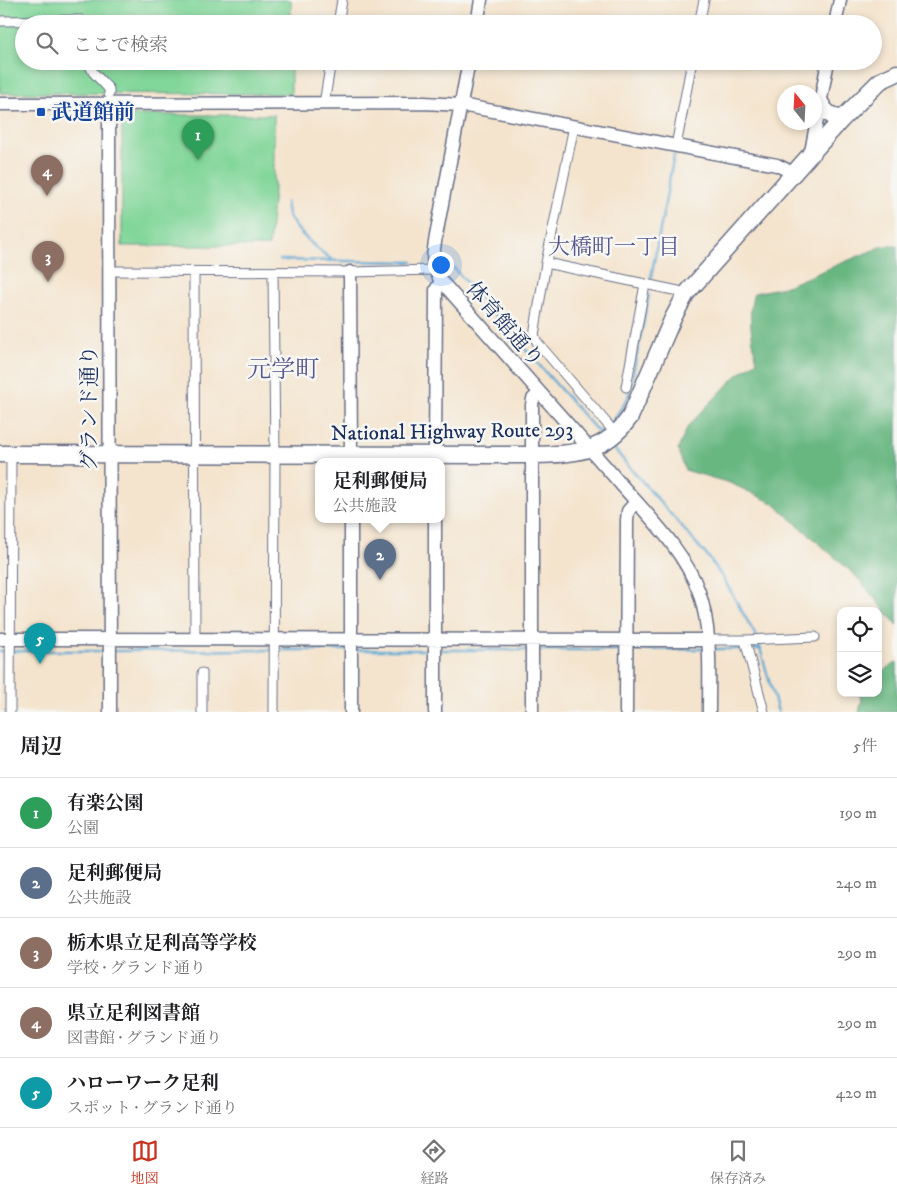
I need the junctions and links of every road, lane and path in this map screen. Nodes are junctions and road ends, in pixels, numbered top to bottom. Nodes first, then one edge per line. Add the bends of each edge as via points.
1 (342, 0) edge
2 (481, 0) edge
3 (704, 0) edge
4 (840, 0) edge
5 (340, 15) edge
6 (478, 15) edge
7 (701, 15) edge
8 (837, 15) edge
9 (0, 21) edge
10 (15, 21) edge
11 (92, 70) edge
12 (330, 70) edge
13 (468, 70) edge
14 (690, 70) edge
15 (823, 70) edge
16 (897, 72) edge
17 (822, 85) edge
18 (109, 99) junction
19 (0, 104) edge
20 (324, 104) junction
21 (461, 105) junction
22 (822, 106) edge
23 (842, 119) junction
24 (574, 126) junction
25 (815, 130) edge
26 (676, 146) junction
27 (811, 152) junction
28 (793, 173) junction
29 (546, 263) junction
30 (434, 270) junction
31 (110, 271) junction
32 (194, 272) junction
33 (273, 272) junction
34 (350, 272) junction
35 (442, 281) junction
36 (645, 284) junction
37 (686, 294) junction
38 (626, 387) dead end
39 (539, 393) junction
40 (616, 434) junction
41 (589, 449) junction
42 (5, 454) edge
43 (109, 454) junction
44 (195, 454) junction
45 (275, 454) junction
46 (531, 455) junction
47 (351, 458) edge
48 (435, 458) edge
49 (636, 502) junction
50 (351, 523) edge
51 (435, 523) edge
52 (815, 637) dead end
53 (5, 639) edge
54 (109, 640) junction
55 (195, 640) junction
56 (274, 640) junction
57 (351, 640) junction
58 (435, 640) junction
59 (532, 640) junction
60 (626, 640) junction
61 (708, 640) junction
62 (747, 640) junction
63 (202, 673) dead end
64 (10, 712) edge
65 (110, 712) edge
66 (202, 712) edge
67 (274, 712) edge
68 (351, 712) edge
69 (435, 712) edge
70 (532, 712) edge
71 (626, 712) edge
72 (709, 712) edge
73 (764, 712) edge

1 - 5 street
2 - 6 street
3 - 7 street
4 - 8 street
9 - 10 street
11 - 18 street via 109,89
12 - 20 street
13 - 21 street
14 - 26 street
15 - 17 street
16 - 23 highway, National Highway Route 293 via 880,81
18 - 19 street
18 - 20 street
18 - 31 street, グランド通り
20 - 21 street
21 - 24 street
21 - 30 street via 436,236
22 - 23 highway via 830,116
23 - 27 highway, National Highway Route 293
24 - 26 street
24 - 29 street
25 - 27 street
26 - 28 street via 777,165
27 - 28 highway, National Highway Route 293
28 - 37 highway, National Highway Route 293
29 - 36 street
29 - 40 street via 534,335
30 - 34 street
30 - 35 street, 体育館通り
31 - 32 street
31 - 43 street, グランド通り
32 - 33 street
32 - 44 street
33 - 34 street
33 - 45 street
34 - 47 street
35 - 39 street, 体育館通り
35 - 48 street via 436,290
36 - 37 street
36 - 38 street
37 - 40 highway, National Highway Route 293 via 630,417
39 - 41 street, 体育館通り
39 - 46 street via 532,405
40 - 41 highway, National Highway Route 293 via 600,446
41 - 46 highway, National Highway Route 293 via 565,454
41 - 49 street, 体育館通り
42 - 43 highway, National Highway Route 293
42 - 53 street
43 - 44 highway, National Highway Route 293
43 - 54 street, グランド通り
44 - 45 highway, National Highway Route 293
44 - 55 street
45 - 47 highway, National Highway Route 293
45 - 56 street
46 - 48 highway, National Highway Route 293
46 - 59 street
47 - 48 highway, National Highway Route 293
49 - 60 street via 628,511 627,520
49 - 61 street, 体育館通り via 676,549 689,570 702,603
50 - 57 street
51 - 58 street
52 - 62 street
53 - 54 street
53 - 64 street
54 - 55 street
54 - 65 street, グランド通り
55 - 56 street
56 - 57 street
56 - 67 street
57 - 58 street
57 - 68 street
58 - 59 street
58 - 69 street
59 - 60 street
59 - 70 street
60 - 61 street
60 - 71 street
61 - 62 street
61 - 72 street, 体育館通り
62 - 73 street
63 - 66 street

